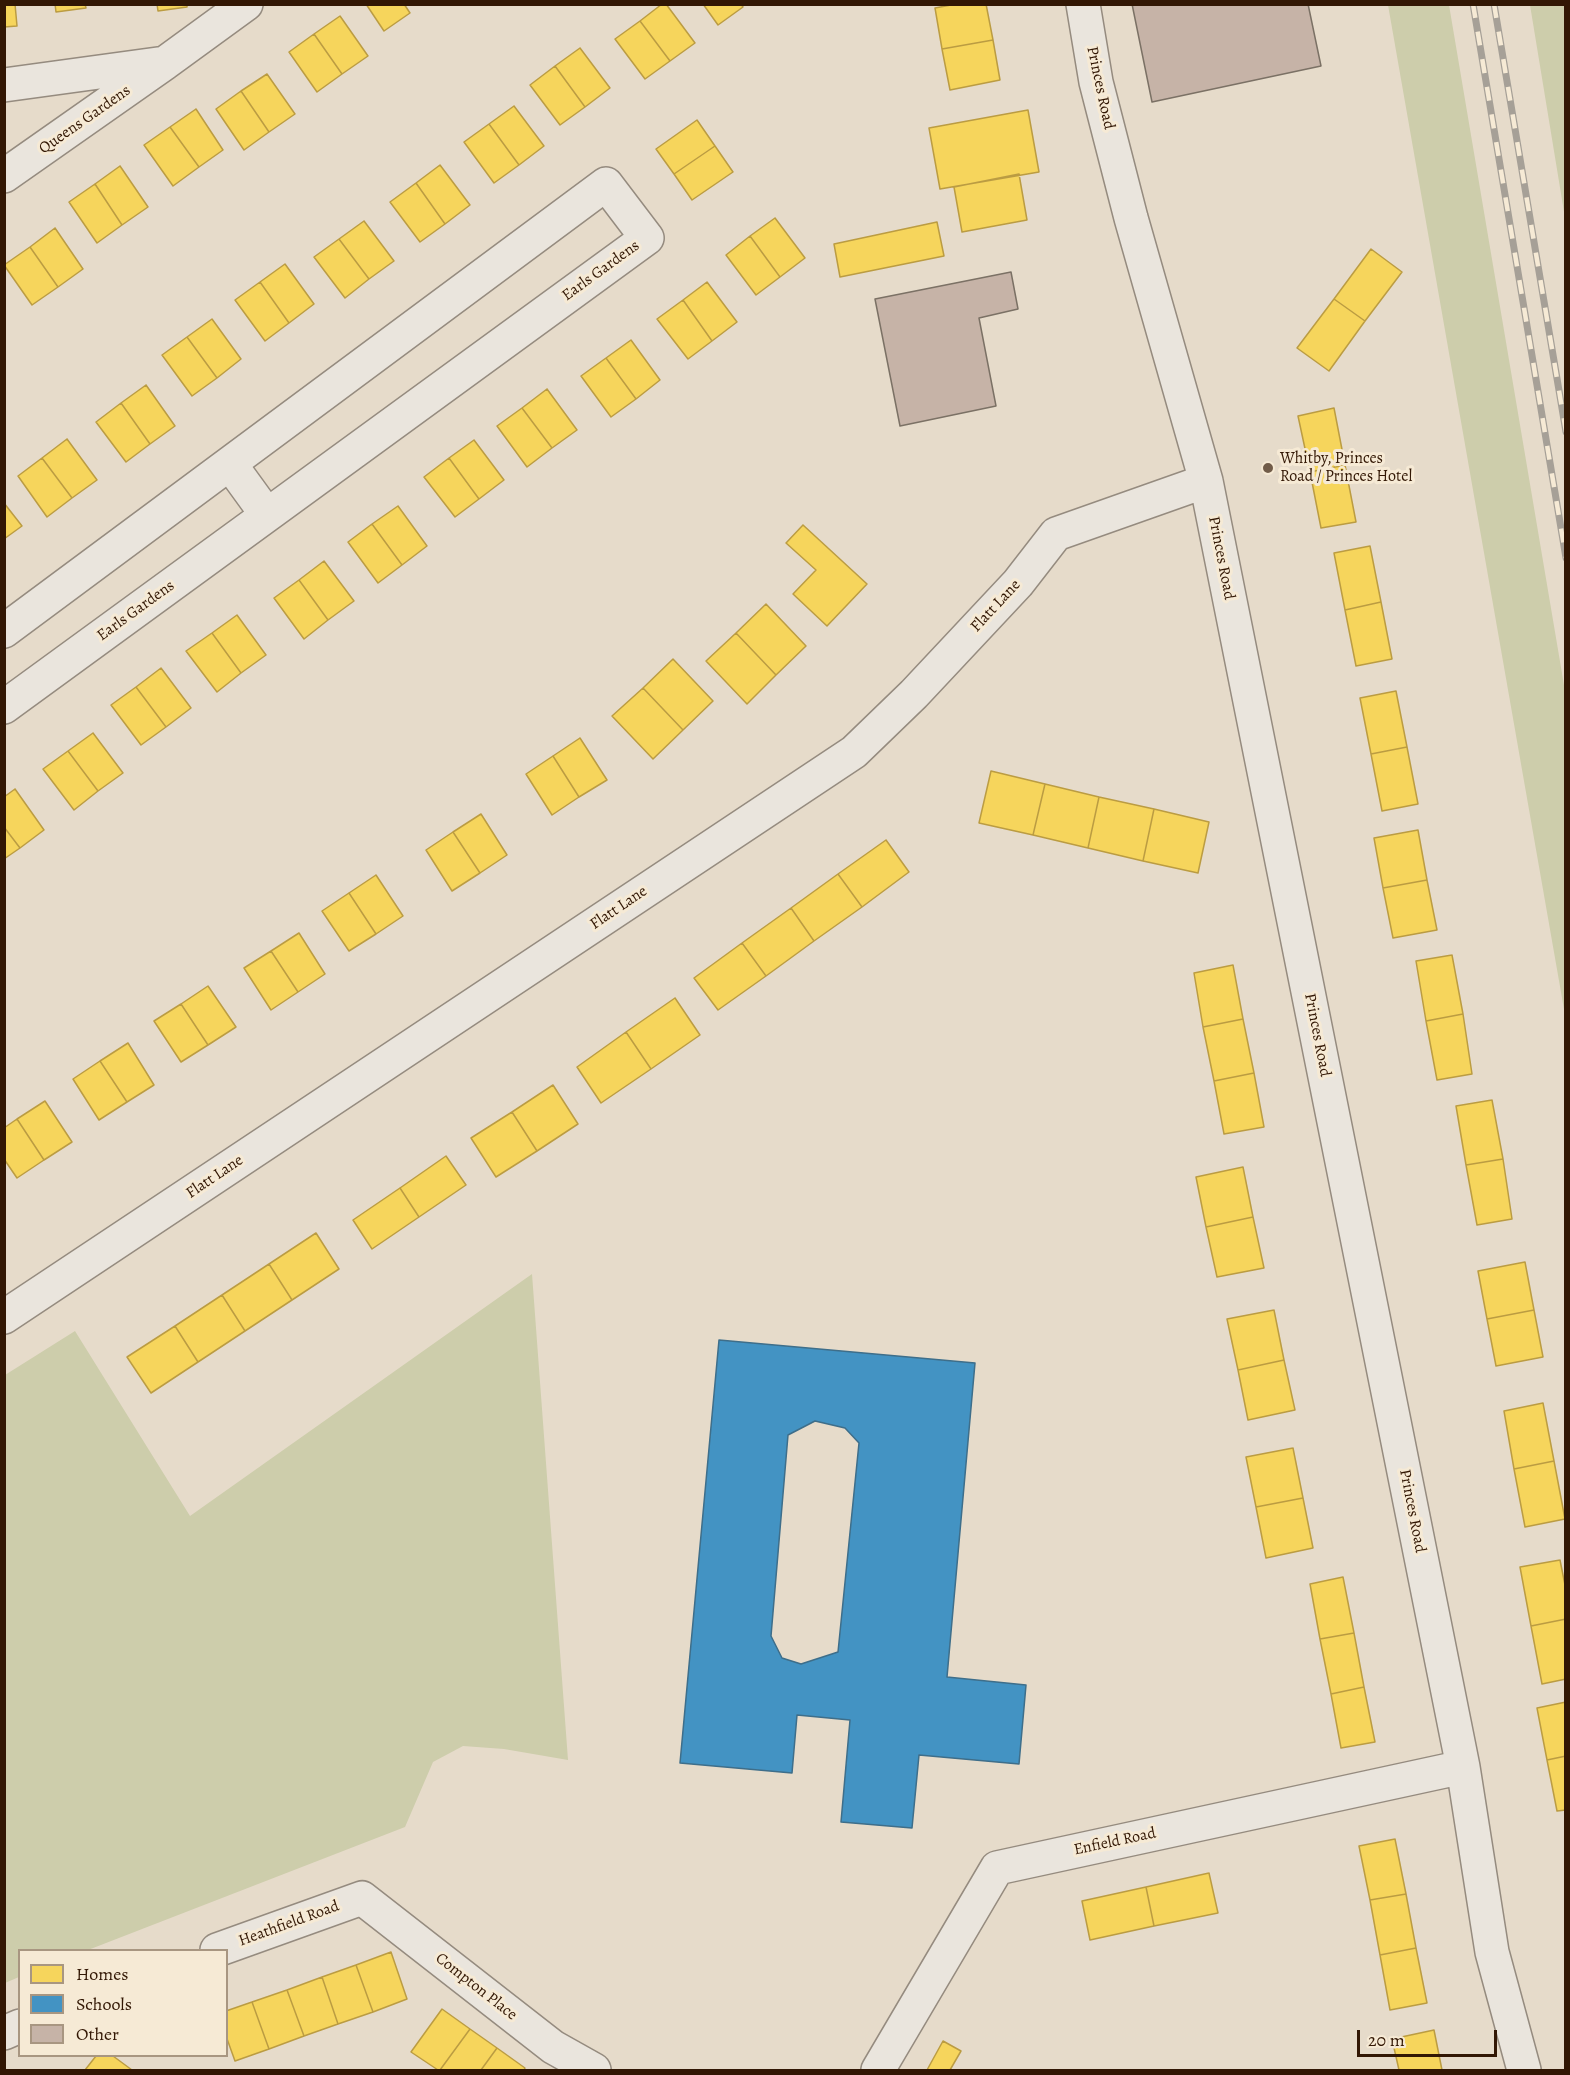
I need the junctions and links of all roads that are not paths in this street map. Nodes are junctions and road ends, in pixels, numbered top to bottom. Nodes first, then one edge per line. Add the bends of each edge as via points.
1 (246, 4) edge
2 (1083, 4) edge
3 (165, 63) junction
4 (4, 85) edge
5 (4, 176) edge
6 (230, 464) junction
7 (1206, 482) junction
8 (267, 515) junction
9 (4, 631) edge
10 (4, 707) edge
11 (4, 1317) edge
12 (1464, 1767) junction
13 (362, 1898) joint
14 (220, 1949) edge
15 (18, 2027) edge
16 (4, 2033) edge
17 (594, 2070) edge
18 (878, 2070) edge
19 (1524, 2070) edge

1 - 3 street, Queens Gardens
2 - 7 street, Princes Road via 1096,82 1125,195
3 - 4 street, Queens Gardens
3 - 5 street, Queens Gardens
6 - 8 street
6 - 8 street, Earls Gardens via 606,184 647,238
6 - 9 street, Earls Gardens
7 - 11 street, Flatt Lane via 1056,534 1010,592 854,752
7 - 12 street, Princes Road
8 - 10 street, Earls Gardens
12 - 18 street, Enfield Road via 997,1868
12 - 19 street, Princes Road via 1492,1952
13 - 14 street, Heathfield Road
13 - 17 street, Compton Place via 553,2047
15 - 16 street

